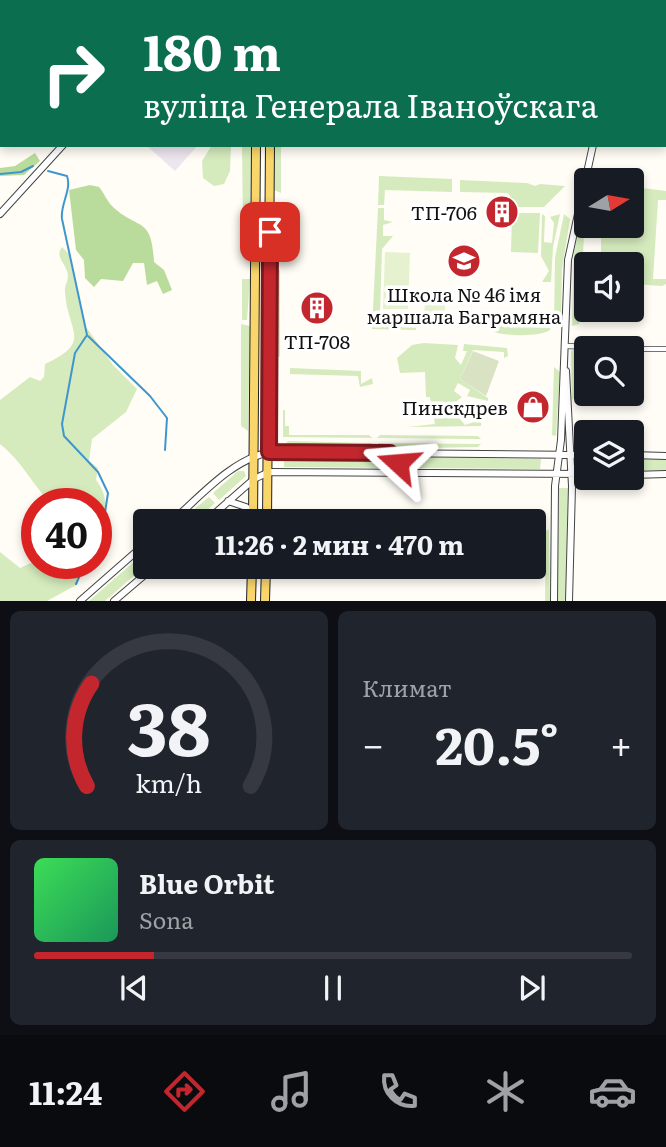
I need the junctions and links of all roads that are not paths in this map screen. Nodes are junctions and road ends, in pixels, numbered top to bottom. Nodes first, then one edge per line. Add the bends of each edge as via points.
1 (62, 147) edge
2 (256, 147) edge
3 (270, 147) edge
4 (593, 147) edge
5 (256, 196) junction
6 (270, 196) junction
7 (0, 214) edge
8 (256, 287) junction
9 (269, 288) junction
10 (256, 301) junction
11 (269, 301) junction
12 (566, 346) junction
13 (574, 346) edge
14 (644, 349) edge
15 (666, 349) edge
16 (565, 366) junction
17 (269, 452) junction
18 (390, 453) junction
19 (415, 453) junction
20 (559, 454) junction
21 (571, 454) junction
22 (574, 454) edge
23 (255, 455) junction
24 (644, 456) edge
25 (666, 456) edge
26 (390, 471) junction
27 (269, 472) junction
28 (416, 472) junction
29 (557, 474) junction
30 (572, 474) junction
31 (666, 474) edge
32 (644, 475) edge
33 (254, 479) junction
34 (228, 501) junction
35 (186, 509) edge
36 (219, 509) edge
37 (247, 509) edge
38 (253, 509) edge
39 (268, 509) edge
40 (133, 555) edge
41 (140, 579) edge
42 (252, 579) edge
43 (266, 579) edge
44 (80, 601) edge
45 (114, 601) edge
46 (251, 601) edge
47 (265, 601) edge
48 (554, 601) edge
49 (569, 601) edge

1 - 7 street
2 - 5 main road
3 - 6 main road
4 - 12 street via 570,239
5 - 6 street
5 - 8 main road
6 - 9 main road
8 - 9 main road via 262,292
8 - 10 main road
9 - 11 main road
10 - 11 main road via 262,295
10 - 23 main road
11 - 17 main road
12 - 13 street
12 - 16 street
14 - 15 street
16 - 20 street
16 - 21 street
17 - 18 street
17 - 23 street
17 - 27 main road
18 - 19 street
18 - 26 street via 398,463
19 - 20 street
19 - 28 street via 406,464
20 - 21 street
20 - 29 street
21 - 22 street
21 - 30 street
23 - 27 street
23 - 33 main road
23 - 35 street via 233,467
24 - 25 street
26 - 27 street
26 - 28 street
27 - 33 street
27 - 39 main road
28 - 29 street
29 - 30 street
29 - 48 street
30 - 49 street
31 - 32 street
33 - 34 street
33 - 38 main road
34 - 36 street
34 - 37 street
40 - 44 street
41 - 45 street
42 - 46 main road
43 - 47 main road

